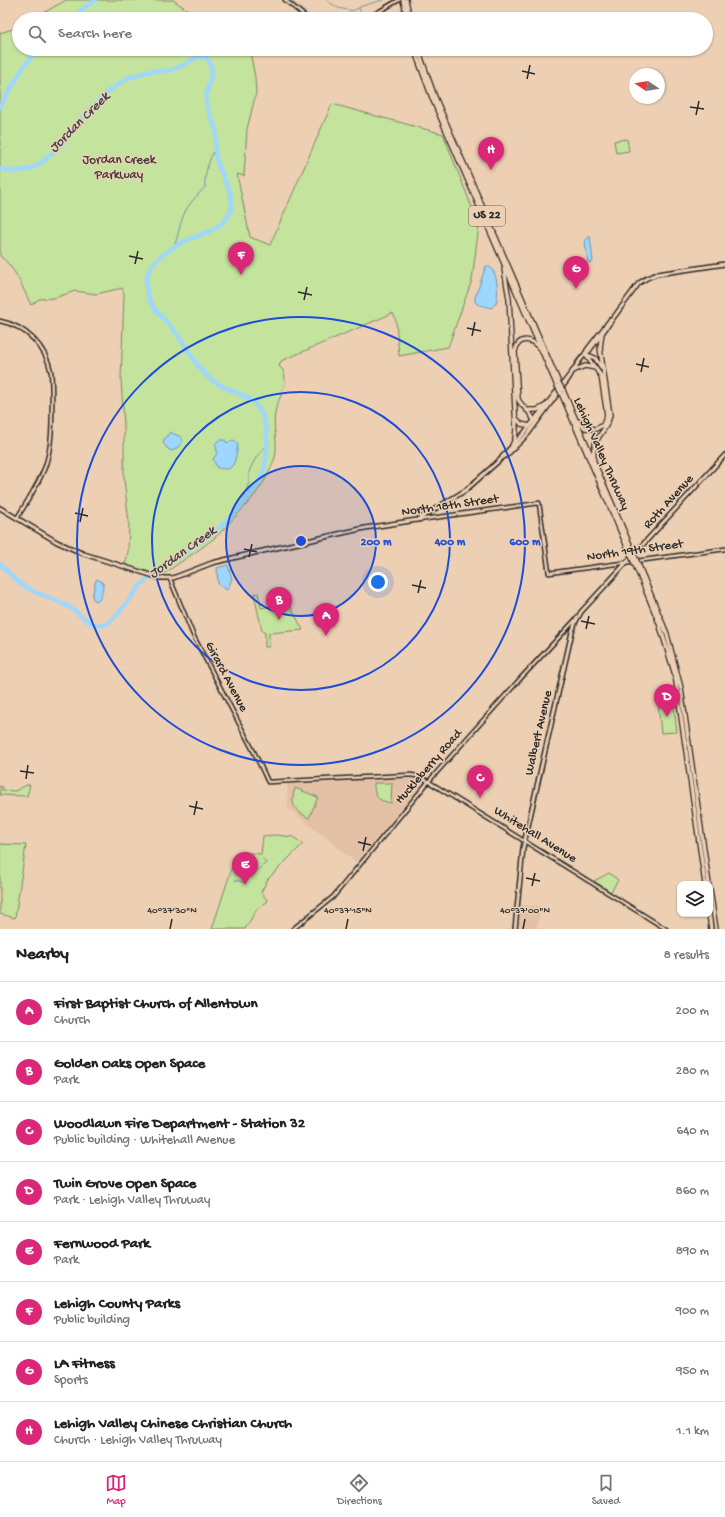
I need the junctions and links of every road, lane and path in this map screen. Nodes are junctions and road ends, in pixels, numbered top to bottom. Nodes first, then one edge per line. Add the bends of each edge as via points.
1 (285, 0) edge
2 (400, 0) edge
3 (405, 1) edge
4 (300, 12) edge
5 (379, 12) edge
6 (406, 12) edge
7 (408, 12) edge
8 (417, 56) edge
9 (420, 56) edge
10 (502, 259) junction
11 (725, 264) edge
12 (613, 317) junction
13 (0, 321) edge
14 (602, 333) junction
15 (542, 351) junction
16 (585, 354) junction
17 (598, 370) junction
18 (573, 371) junction
19 (604, 373) junction
20 (558, 384) junction
21 (562, 392) junction
22 (544, 406) junction
23 (526, 409) junction
24 (516, 416) junction
25 (574, 417) junction
26 (533, 424) junction
27 (512, 446) junction
28 (725, 455) edge
29 (502, 458) junction
30 (594, 463) junction
31 (0, 508) edge
32 (431, 512) junction
33 (17, 518) junction
34 (433, 518) junction
35 (417, 520) junction
36 (630, 548) junction
37 (725, 549) edge
38 (628, 562) junction
39 (549, 573) joint
40 (170, 579) junction
41 (643, 579) junction
42 (579, 616) junction
43 (429, 781) junction
44 (268, 782) joint
45 (524, 841) junction
46 (705, 881) edge
47 (709, 881) edge
48 (713, 909) edge
49 (709, 917) edge
50 (293, 929) edge
51 (515, 929) edge
52 (666, 929) edge
53 (711, 929) edge
54 (716, 929) edge

1 - 4 street
2 - 5 street
3 - 6 highway
3 - 7 highway
8 - 10 highway, Lehigh Valley Thruway / US 22 via 432,98
9 - 20 highway, Lehigh Valley Thruway / US 22 via 435,97
10 - 15 highway, Lehigh Valley Thruway / US 22
10 - 24 highway via 509,294
11 - 12 main road via 649,277 636,286
12 - 14 main road
12 - 16 main road via 605,324
13 - 33 street via 22,329 37,343 48,362 51,378 52,421 49,451 39,482
14 - 16 main road
14 - 19 highway via 600,346
15 - 20 highway, Lehigh Valley Thruway / US 22
15 - 23 highway via 534,342 528,340 519,343 515,349 517,395
16 - 17 highway
16 - 18 main road
16 - 19 highway via 590,354 597,360
17 - 18 highway via 587,366
17 - 25 highway via 602,378 607,412 605,422 599,428 590,429
18 - 22 main road
18 - 26 main road
19 - 30 highway via 610,417 595,443
20 - 21 highway, Lehigh Valley Thruway / US 22, bridge
21 - 25 highway, Lehigh Valley Thruway / US 22
21 - 36 highway, Lehigh Valley Thruway / US 22
22 - 23 highway via 536,410
22 - 26 main road
23 - 26 highway via 531,414
24 - 26 highway via 521,424
24 - 27 highway via 516,433
25 - 30 highway, Lehigh Valley Thruway / US 22
26 - 27 main road
26 - 29 main road via 517,445
27 - 29 main road
28 - 38 main road, Roth Avenue
29 - 32 main road via 466,490
30 - 36 highway, Lehigh Valley Thruway / US 22
31 - 33 main road
32 - 34 street
32 - 35 main road
33 - 40 main road via 52,539 92,557 143,574
34 - 35 street, North 18th Street
34 - 39 street, North 18th Street via 539,504
35 - 40 main road, North 18th Street via 365,528 220,561
36 - 41 highway, Lehigh Valley Thruway / US 22, bridge
37 - 38 street, North 19th Street
38 - 39 street, North 19th Street
38 - 42 main road, Walbert Avenue
40 - 44 street, Girard Avenue via 194,637
41 - 46 highway, Lehigh Valley Thruway / US 22 via 664,636 676,681
41 - 47 highway, Lehigh Valley Thruway / US 22 via 667,634 681,688
42 - 43 street, Huckleberry Road
42 - 45 main road, Walbert Avenue via 572,632
43 - 44 street, Whitehall Avenue via 411,775
43 - 45 street, Whitehall Avenue
43 - 50 street, Huckleberry Road via 332,897
45 - 51 main road, Walbert Avenue
45 - 52 street, Whitehall Avenue
48 - 54 highway
49 - 53 highway

